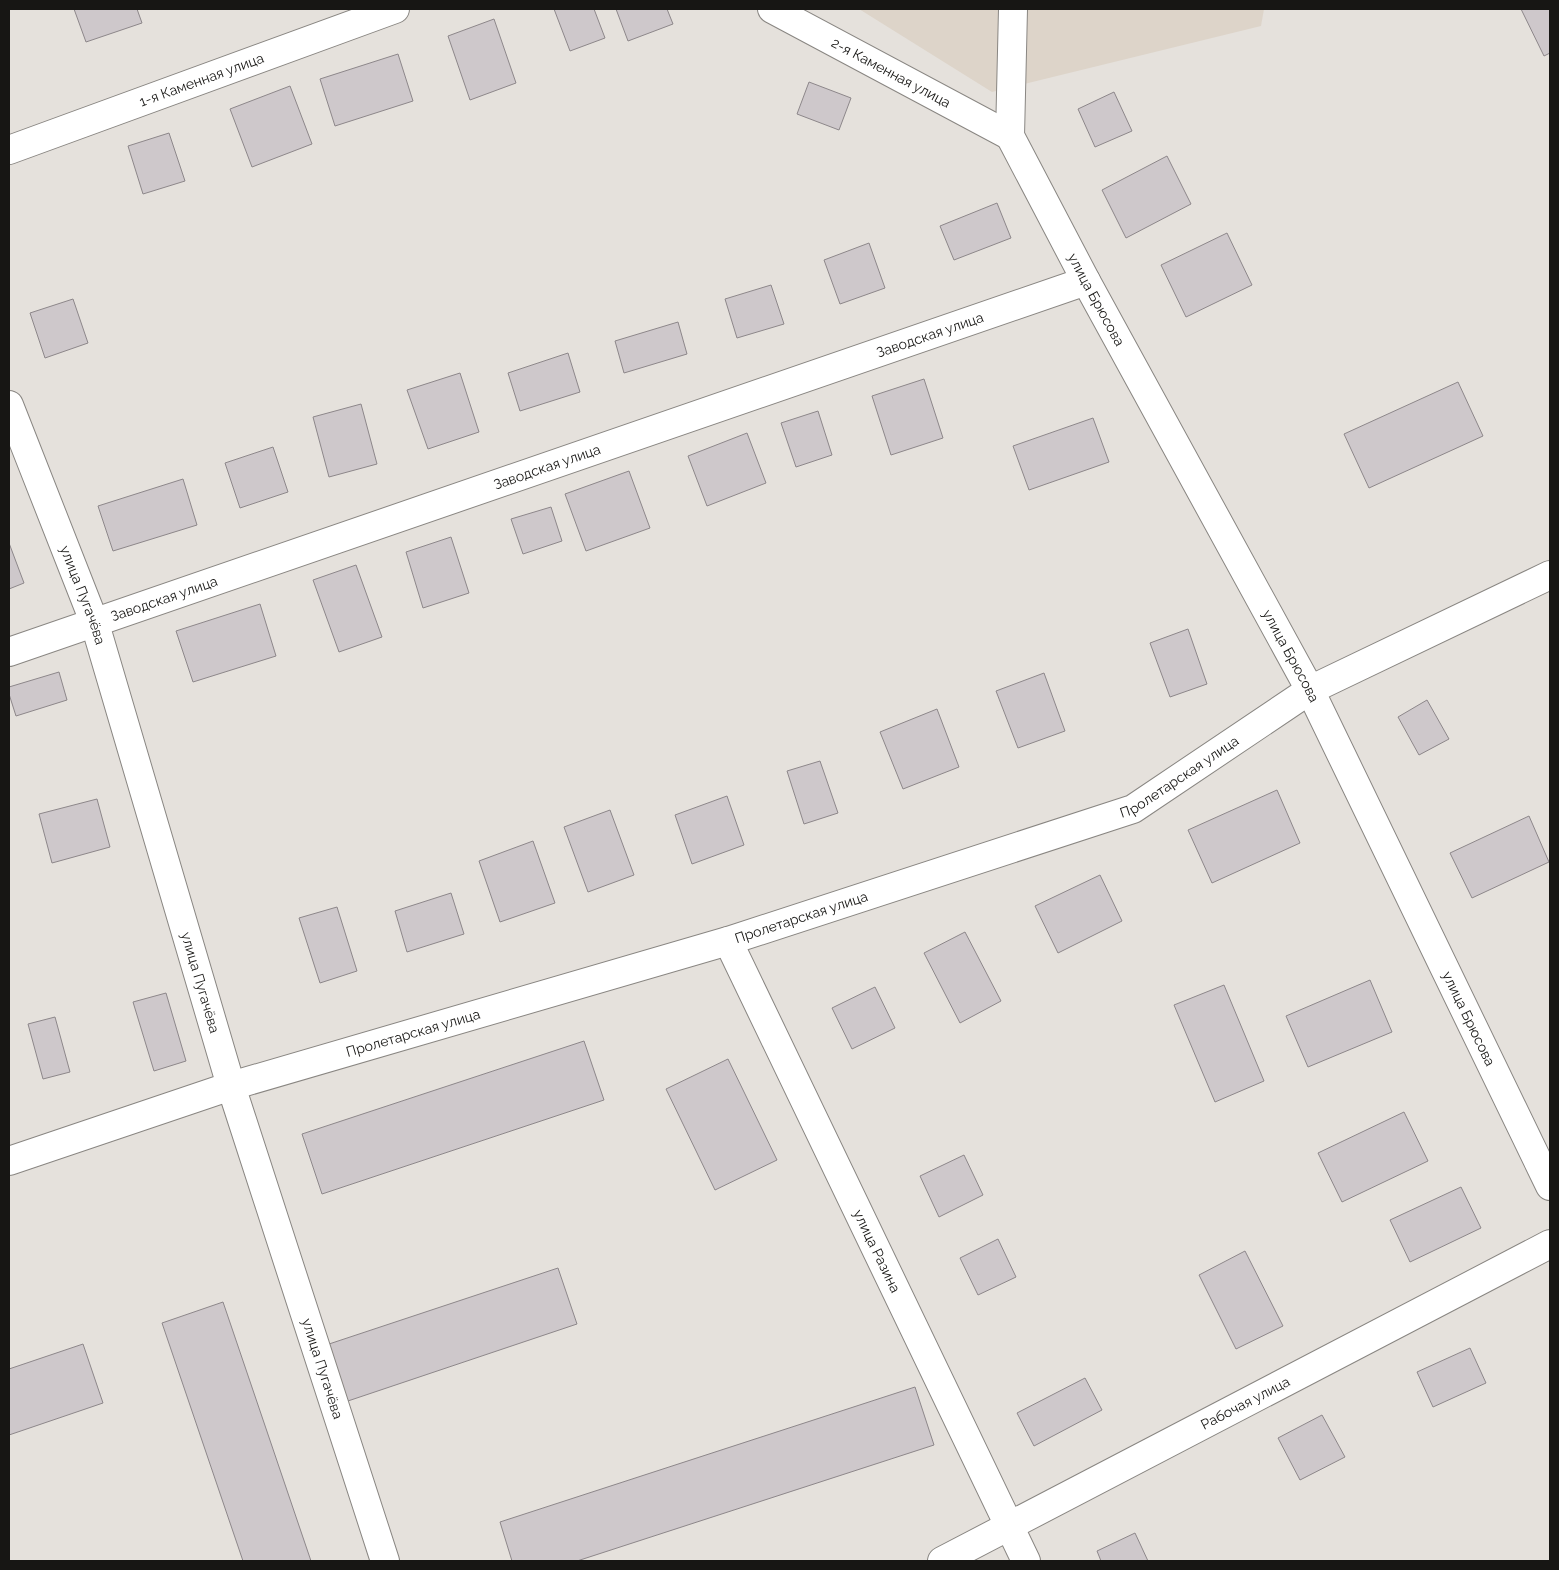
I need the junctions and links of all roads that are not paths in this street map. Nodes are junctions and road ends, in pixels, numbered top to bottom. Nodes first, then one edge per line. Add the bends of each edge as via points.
1 (395, 9) edge
2 (772, 9) edge
3 (1013, 9) edge
4 (1010, 136) junction
5 (9, 150) edge
6 (1086, 281) junction
7 (9, 405) edge
8 (1550, 574) edge
9 (95, 624) junction
10 (9, 652) edge
11 (1310, 690) junction
12 (728, 941) junction
13 (231, 1086) junction
14 (9, 1161) edge
15 (1550, 1186) edge
16 (1550, 1244) edge
17 (1009, 1526) junction
18 (385, 1561) edge
19 (942, 1561) edge
20 (1026, 1561) edge

1 - 5 street, 1-я Каменная улица
2 - 4 street, 2-я Каменная улица
3 - 4 street
4 - 6 street, улица Брюсова
6 - 9 street, Заводская улица
6 - 11 street, улица Брюсова
7 - 9 street, улица Пугачёва
8 - 11 street, Пролетарская улица
9 - 10 street, Заводская улица
9 - 13 street, улица Пугачёва
11 - 12 street, Пролетарская улица via 1133,809
11 - 15 street, улица Брюсова
12 - 13 street, Пролетарская улица
12 - 17 street, улица Разина
13 - 14 street, Пролетарская улица
13 - 18 street, улица Пугачёва
16 - 17 street, Рабочая улица
17 - 19 street, Рабочая улица
17 - 20 street, улица Разина

